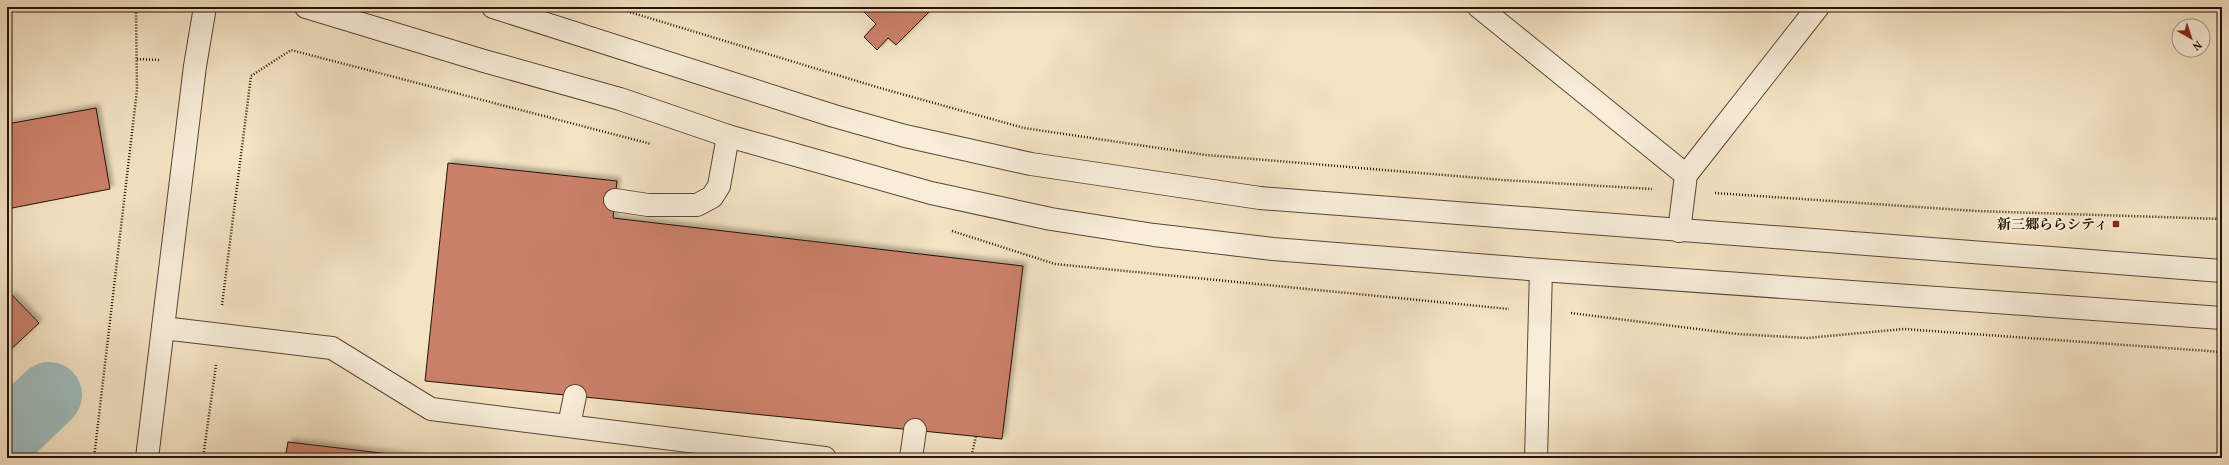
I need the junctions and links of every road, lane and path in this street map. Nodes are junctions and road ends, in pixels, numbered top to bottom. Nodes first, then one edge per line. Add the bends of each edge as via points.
1 (118, 7) edge
2 (205, 7) edge
3 (306, 7) edge
4 (493, 7) edge
5 (612, 7) edge
6 (1479, 7) edge
7 (1818, 7) edge
8 (137, 59) junction
9 (158, 60) dead end
10 (728, 136) junction
11 (1685, 183) junction
12 (615, 200) dead end
13 (2222, 219) edge
14 (1680, 231) junction
15 (1541, 270) junction
16 (2222, 271) edge
17 (1569, 313) dead end
18 (2222, 318) edge
19 (163, 328) junction
20 (2222, 352) edge
21 (575, 396) dead end
22 (569, 425) junction
23 (915, 430) dead end
24 (976, 436) dead end
25 (94, 458) edge
26 (147, 458) edge
27 (825, 458) edge
28 (911, 458) edge
29 (971, 458) edge
30 (1536, 458) edge

1 - 8 path via 136,11
2 - 19 street via 194,74
3 - 10 street via 620,99
4 - 14 street via 834,116 905,136 1031,164 1260,198
5 - 11 path via 880,88 1024,128 1206,155 1504,180
6 - 11 street
7 - 11 street
8 - 9 path
8 - 25 path via 137,90
10 - 12 street via 719,186 712,197 697,205 638,212
10 - 15 street via 931,193 1052,219 1154,235 1273,249
11 - 13 path via 1976,211
11 - 14 street
14 - 16 street
15 - 18 street
15 - 30 street
17 - 20 path via 1737,334 1807,338 1904,329
19 - 22 street via 332,348 431,409
19 - 26 street
21 - 22 street
22 - 27 street
23 - 28 street
24 - 29 path

